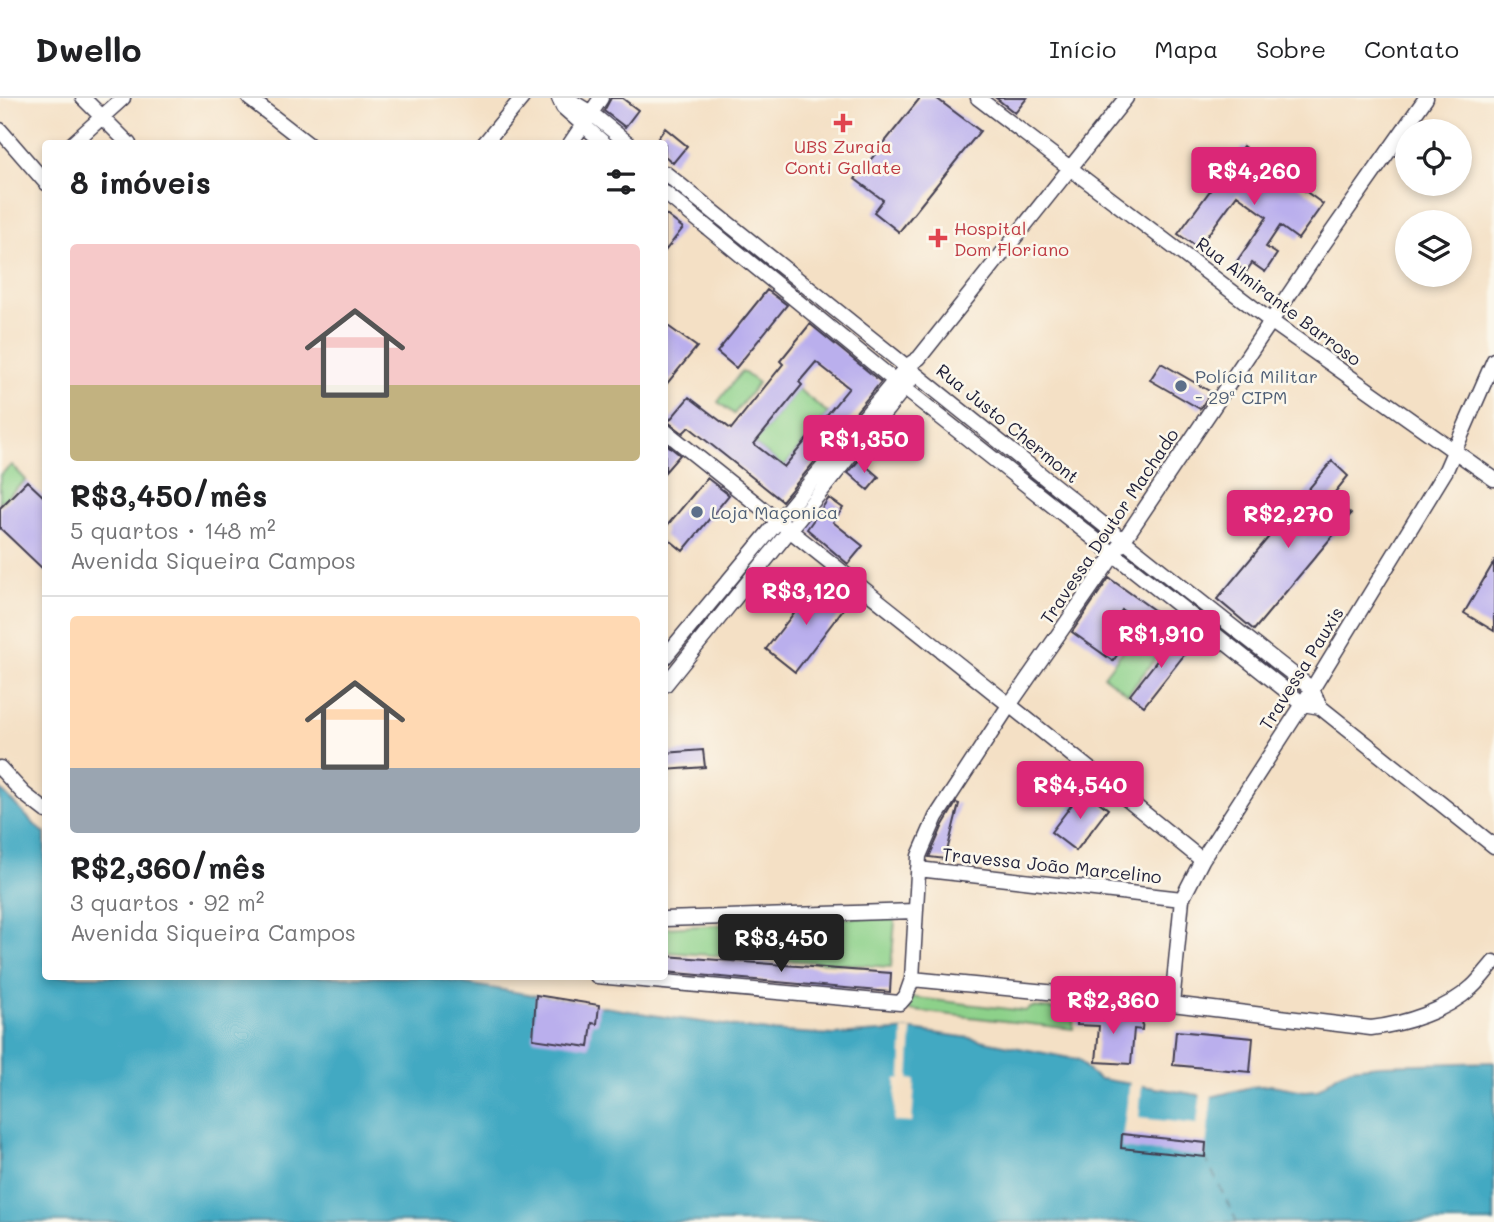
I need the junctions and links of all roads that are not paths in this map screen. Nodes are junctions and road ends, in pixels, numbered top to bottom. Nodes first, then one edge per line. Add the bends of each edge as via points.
1 (83, 98) edge
2 (123, 98) edge
3 (249, 98) edge
4 (522, 98) edge
5 (601, 98) edge
6 (978, 98) edge
7 (1126, 98) edge
8 (1426, 98) edge
9 (565, 100) edge
10 (102, 117) junction
11 (587, 119) junction
12 (0, 130) edge
13 (76, 140) edge
14 (125, 140) edge
15 (303, 140) edge
16 (488, 140) edge
17 (572, 140) edge
18 (602, 140) edge
19 (622, 140) edge
20 (1071, 169) junction
21 (42, 173) edge
22 (668, 175) edge
23 (668, 195) edge
24 (1272, 322) junction
25 (1494, 360) edge
26 (914, 365) junction
27 (900, 384) junction
28 (668, 433) edge
29 (1454, 453) junction
30 (1494, 479) edge
31 (777, 520) junction
32 (789, 531) junction
33 (1122, 541) junction
34 (1114, 556) junction
35 (668, 653) edge
36 (668, 681) edge
37 (1312, 689) junction
38 (1010, 704) junction
39 (1303, 704) junction
40 (1320, 707) junction
41 (0, 768) edge
42 (42, 808) edge
43 (1494, 846) edge
44 (1202, 860) junction
45 (918, 869) junction
46 (1182, 899) junction
47 (915, 911) junction
48 (668, 919) edge
49 (1494, 962) edge
50 (912, 979) junction
51 (664, 980) edge
52 (1172, 1004) junction

1 - 10 street
2 - 10 street
3 - 15 street
4 - 16 street
5 - 11 street
6 - 20 street, Rua Almirante Barroso
7 - 20 street
8 - 24 street, Travessa Doutor Machado
9 - 11 street
10 - 13 street
10 - 14 street
11 - 17 street
11 - 18 street
11 - 19 street
12 - 21 street
20 - 24 street, Rua Almirante Barroso
20 - 26 street
22 - 26 street, Rua Justo Chermont
23 - 27 street, Rua Justo Chermont
24 - 29 street, Rua Almirante Barroso
24 - 33 street, Travessa Doutor Machado
25 - 29 street, Travessa Pauxis
26 - 27 street
26 - 33 street, Rua Justo Chermont
27 - 31 street
27 - 32 street
27 - 34 street, Rua Justo Chermont
28 - 31 street
29 - 30 street, Rua Almirante Barroso
29 - 37 street, Travessa Pauxis
31 - 32 street
31 - 35 street
32 - 36 street
32 - 38 street
33 - 34 street, Travessa Doutor Machado
33 - 37 street, Rua Justo Chermont
34 - 38 street, Travessa Doutor Machado
34 - 39 street, Rua Justo Chermont
37 - 39 street, Travessa Pauxis
37 - 40 street, Rua Justo Chermont
38 - 44 street
38 - 45 street, Travessa Doutor Machado via 936,817 920,850
39 - 40 street, Rua Justo Chermont
39 - 44 street, Travessa Pauxis
40 - 43 street, Rua Justo Chermont
41 - 42 street
44 - 46 street, Travessa Pauxis
45 - 46 street, Travessa João Marcelino
45 - 47 street, Travessa Doutor Machado
46 - 52 street, Travessa Pauxis
47 - 48 street
47 - 50 street, Travessa Doutor Machado
49 - 52 street via 1473,987 1450,1003 1371,1028
50 - 51 street, Travessa Doutor Machado via 900,1003
50 - 52 street

